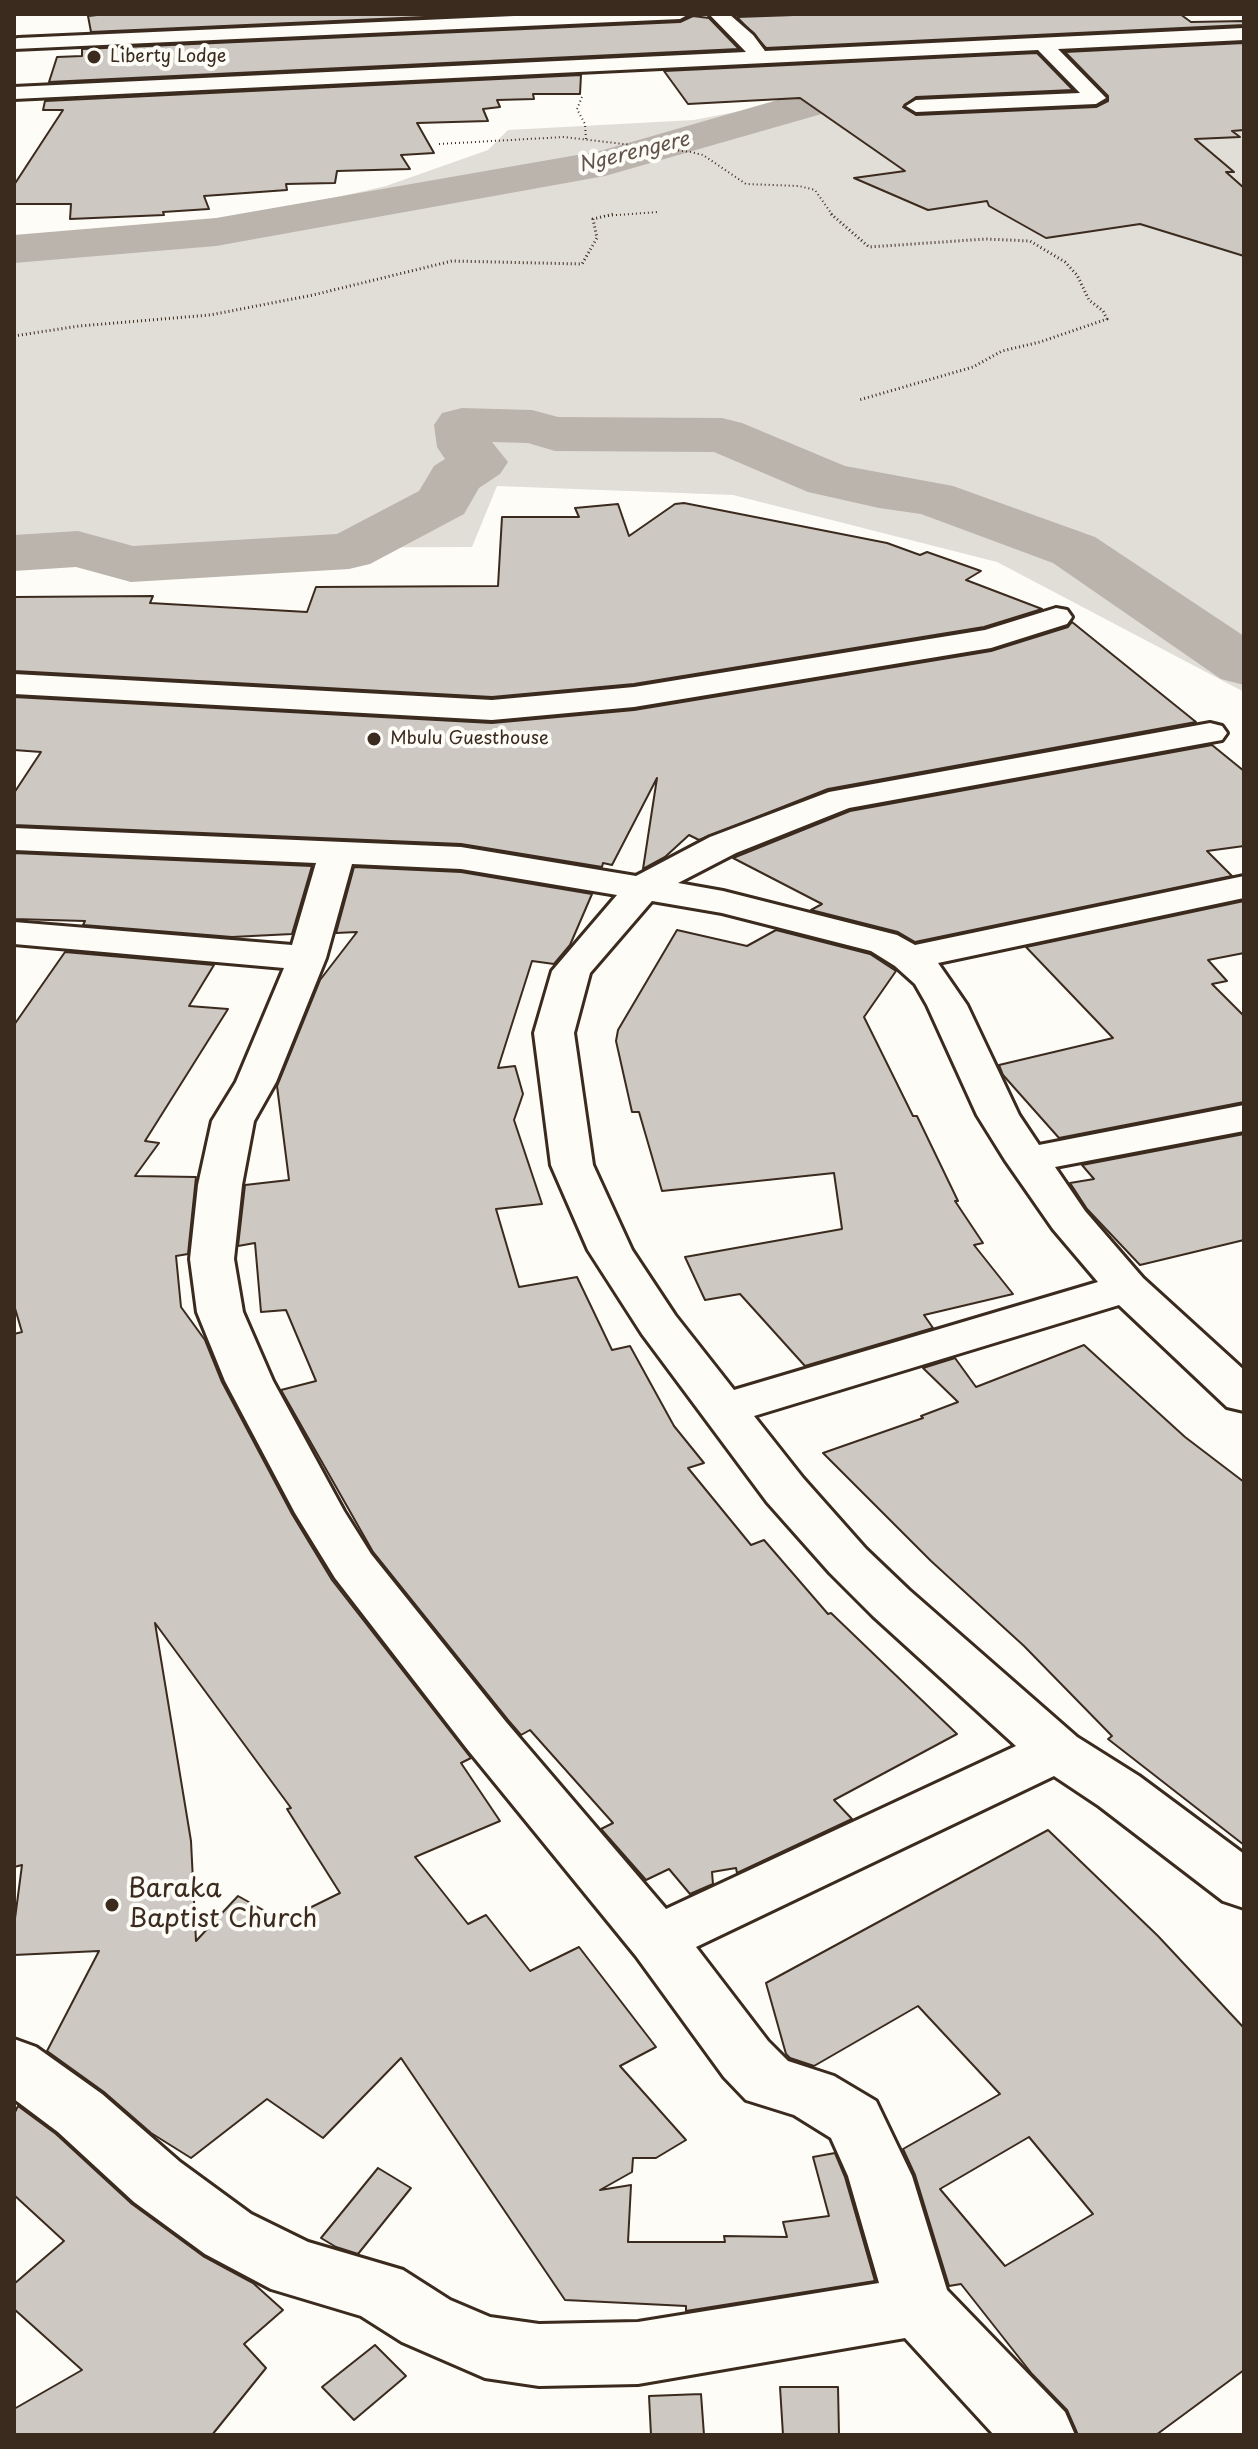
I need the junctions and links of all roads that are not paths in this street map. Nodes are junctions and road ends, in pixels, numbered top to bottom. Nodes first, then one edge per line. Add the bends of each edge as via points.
1 (680, 14) edge
2 (718, 14) edge
3 (1196, 16) dead end
4 (484, 19) edge
5 (1053, 21) dead end
6 (26, 24) dead end
7 (1244, 34) edge
8 (1221, 35) junction
9 (1094, 41) junction
10 (1043, 44) junction
11 (16, 50) edge
12 (756, 59) junction
13 (515, 69) junction
14 (14, 93) edge
15 (916, 106) dead end
16 (1056, 617) dead end
17 (14, 684) edge
18 (1210, 733) dead end
19 (14, 839) edge
20 (338, 851) junction
21 (644, 887) junction
22 (1244, 887) edge
23 (14, 933) edge
24 (307, 958) junction
25 (909, 958) junction
26 (1244, 1118) edge
27 (1026, 1160) junction
28 (1127, 1288) junction
29 (1244, 1396) edge
30 (721, 1410) junction
31 (1057, 1751) junction
32 (1244, 1885) edge
33 (657, 1939) junction
34 (14, 2065) edge
35 (919, 2306) junction
36 (1040, 2435) edge

1 - 4 street
2 - 12 street via 746,39
3 - 8 street
4 - 11 street
4 - 13 street
5 - 9 street
6 - 11 street
7 - 8 street
8 - 9 street
9 - 10 street
10 - 12 street
10 - 15 street via 1096,98
12 - 13 street
13 - 14 street
16 - 17 street via 991,639 634,697 492,710
18 - 21 street via 841,799 723,845
19 - 20 street
20 - 21 street via 461,858
20 - 24 street
21 - 25 street via 862,936
21 - 30 street via 571,971 554,1033 572,1165 610,1250
22 - 25 street
23 - 24 street
24 - 33 street via 256,1082 233,1121 212,1259 220,1312 249,1381 353,1566
25 - 27 street via 930,977 947,1005 998,1115
26 - 27 street
27 - 28 street
28 - 29 street
28 - 30 street
30 - 31 street via 848,1561
31 - 32 street
31 - 33 street
33 - 35 street via 768,2082 812,2094 854,2120 880,2176
34 - 35 street via 228,2234 294,2268 379,2291 426,2321 485,2347 539,2355 638,2353
35 - 36 street

